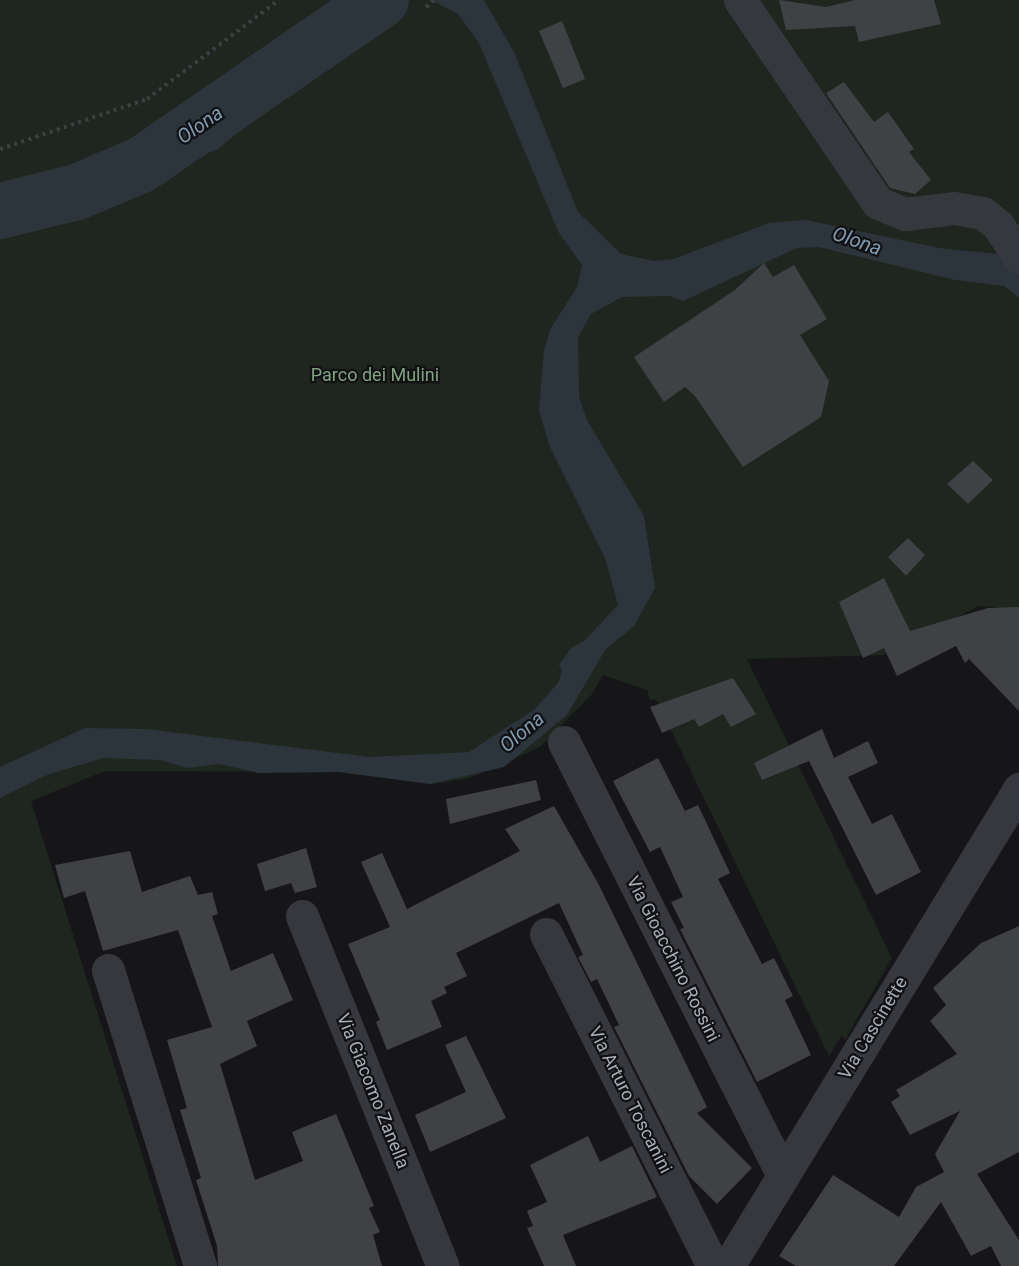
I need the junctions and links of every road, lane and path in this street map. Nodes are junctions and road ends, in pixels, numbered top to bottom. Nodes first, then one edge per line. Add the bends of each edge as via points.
1 (279, 0) edge
2 (434, 0) edge
3 (740, 0) edge
4 (426, 7) dead end
5 (0, 149) edge
6 (1014, 248) edge
7 (564, 742) dead end
8 (1016, 807) edge
9 (302, 916) dead end
10 (546, 934) dead end
11 (108, 970) dead end
12 (783, 1176) junction
13 (200, 1266) edge
14 (443, 1266) edge
15 (714, 1266) edge
16 (728, 1266) edge

1 - 5 path via 147,99
2 - 4 path
3 - 6 street via 878,203 905,214 954,208 983,213
7 - 12 street, Via Gioacchino Rossini
8 - 12 street, Via Cascinette
9 - 14 street, Via Giacomo Zanella
10 - 15 street, Via Arturo Toscanini
11 - 13 street
12 - 16 street, Via Cascinette

